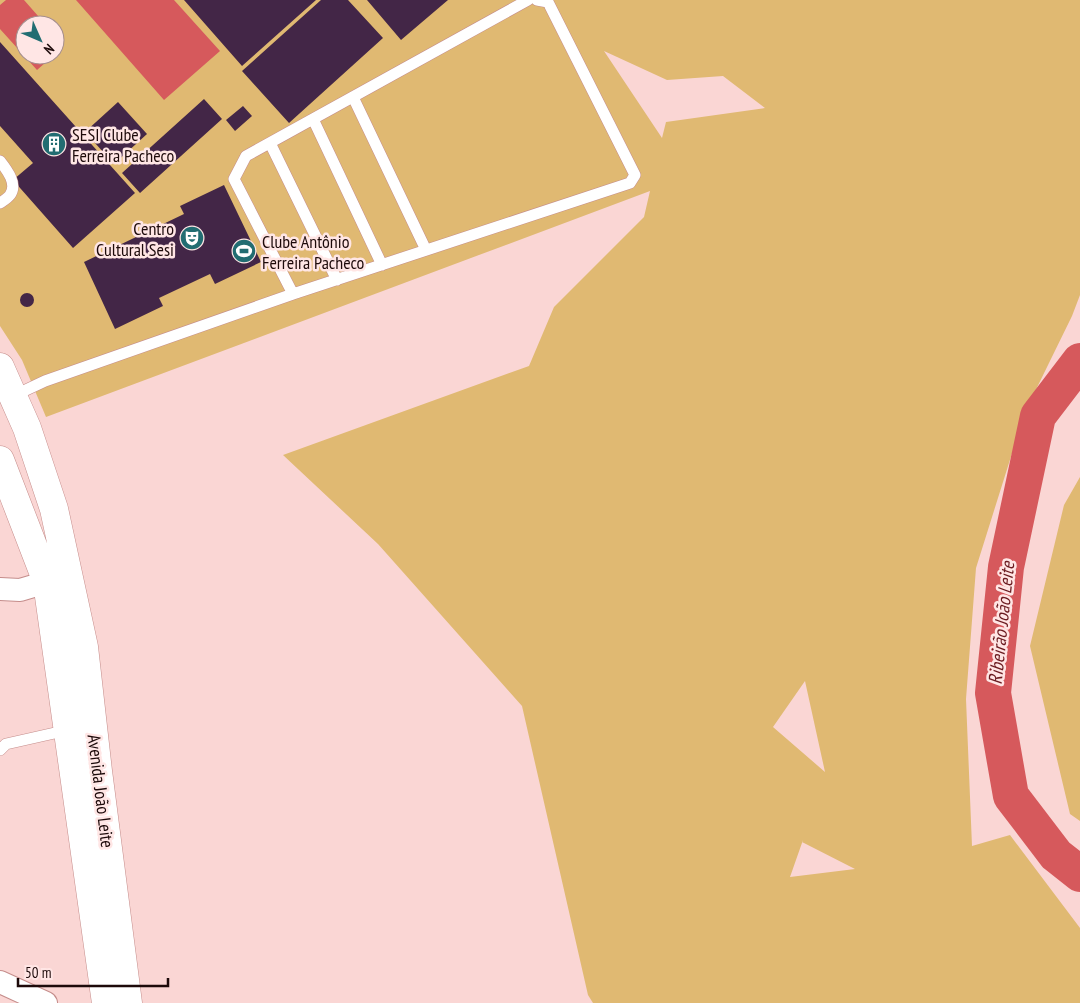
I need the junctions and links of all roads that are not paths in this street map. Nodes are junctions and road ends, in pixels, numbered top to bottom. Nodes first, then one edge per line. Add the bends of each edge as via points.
1 (528, 0) edge
2 (536, 0) edge
3 (354, 97) junction
4 (313, 119) junction
5 (270, 143) junction
6 (0, 161) edge
7 (0, 203) edge
8 (426, 250) junction
9 (382, 265) junction
10 (337, 280) junction
11 (293, 294) junction
12 (0, 367) edge
13 (6, 398) edge
14 (0, 460) edge
15 (58, 581) junction
16 (0, 589) edge
17 (68, 730) junction
18 (0, 750) edge
19 (0, 982) edge
20 (46, 1003) edge
21 (106, 1003) edge
22 (128, 1003) edge

1 - 3 lane
2 - 8 lane via 548,2 635,176 630,183
3 - 4 lane
3 - 8 lane
4 - 5 lane
4 - 9 lane
5 - 10 lane
5 - 11 lane via 246,156 234,179
6 - 7 lane via 9,172 13,186 10,195
8 - 9 lane
9 - 10 lane
10 - 11 lane
11 - 13 lane via 45,380
12 - 13 street, Avenida João Leite
13 - 15 street, Avenida João Leite via 26,428 54,509
14 - 15 street, Avenida João Leite
15 - 16 street via 20,590
15 - 17 street, Avenida João Leite
15 - 22 street, Avenida João Leite via 84,647
17 - 18 lane via 6,744
17 - 21 street, Avenida João Leite
19 - 20 street

